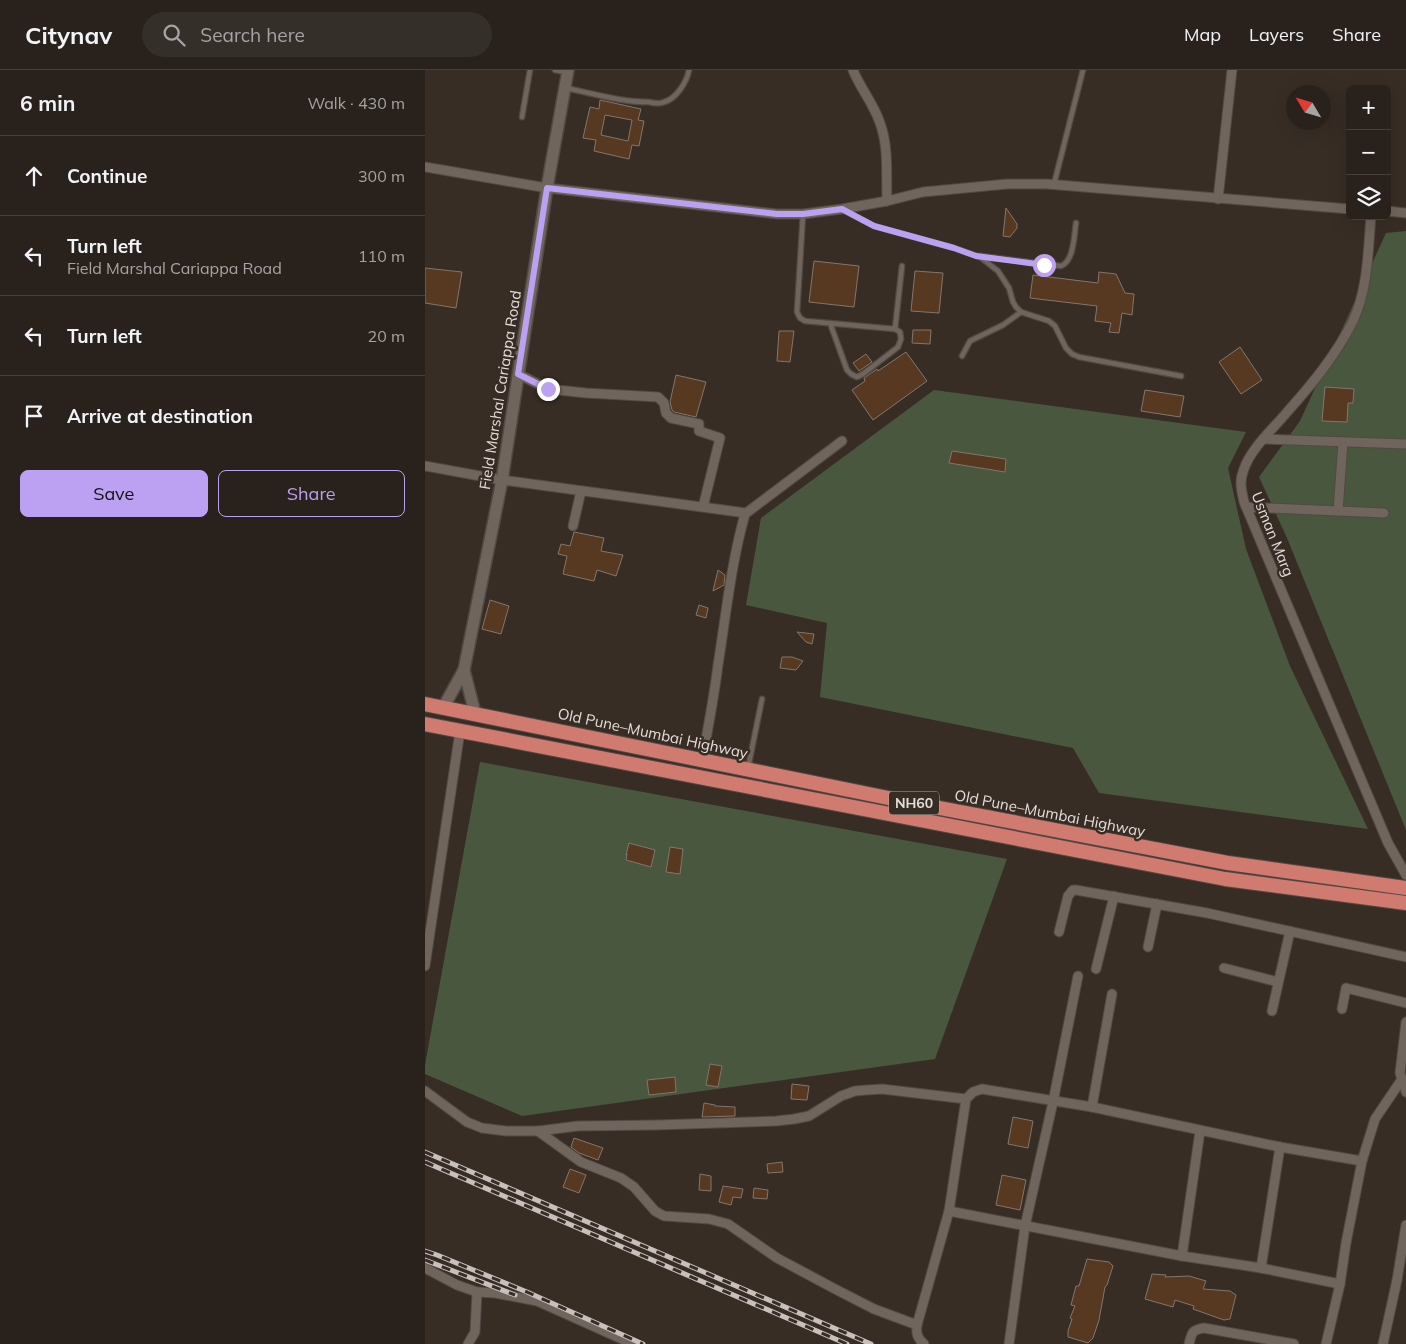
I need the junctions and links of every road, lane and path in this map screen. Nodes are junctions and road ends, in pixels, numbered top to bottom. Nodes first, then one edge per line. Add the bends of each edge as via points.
1 (530, 70) edge
2 (555, 70) edge
3 (689, 70) edge
4 (853, 70) edge
5 (1083, 70) edge
6 (1232, 70) edge
7 (568, 71) edge
8 (565, 88) junction
9 (522, 117) dead end
10 (425, 167) edge
11 (1054, 184) junction
12 (547, 188) junction
13 (1218, 199) junction
14 (887, 201) junction
15 (842, 209) junction
16 (1346, 209) edge
17 (1391, 211) edge
18 (1406, 212) edge
19 (803, 214) junction
20 (1371, 220) edge
21 (1076, 223) dead end
22 (976, 256) junction
23 (902, 266) dead end
24 (1021, 312) junction
25 (830, 323) junction
26 (895, 329) junction
27 (962, 356) dead end
28 (518, 374) junction
29 (1181, 376) dead end
30 (1263, 439) junction
31 (842, 441) dead end
32 (1343, 442) junction
33 (1406, 444) edge
34 (425, 466) edge
35 (502, 480) junction
36 (581, 490) junction
37 (703, 507) junction
38 (1246, 507) junction
39 (1338, 511) junction
40 (746, 512) junction
41 (1384, 513) dead end
42 (573, 526) dead end
43 (464, 670) junction
44 (762, 699) dead end
45 (425, 704) edge
46 (443, 708) junction
47 (475, 713) junction
48 (425, 724) edge
49 (460, 731) junction
50 (702, 760) junction
51 (747, 769) junction
52 (1406, 875) edge
53 (1406, 888) edge
54 (1114, 896) junction
55 (1406, 903) edge
56 (1157, 904) junction
57 (1290, 931) junction
58 (1059, 932) dead end
59 (1147, 947) dead end
60 (1406, 957) edge
61 (425, 966) edge
62 (1224, 968) dead end
63 (1097, 969) dead end
64 (1077, 976) dead end
65 (1278, 982) junction
66 (1112, 994) dead end
67 (1406, 1003) edge
68 (1342, 1009) dead end
69 (1271, 1011) dead end
70 (1406, 1022) edge
71 (1402, 1079) junction
72 (425, 1090) edge
73 (1406, 1092) edge
74 (966, 1099) junction
75 (1053, 1102) junction
76 (1092, 1108) junction
77 (538, 1131) junction
78 (1200, 1131) junction
79 (1280, 1147) junction
80 (1362, 1161) junction
81 (949, 1211) junction
82 (1406, 1225) edge
83 (1025, 1226) junction
84 (1404, 1255) edge
85 (1182, 1256) junction
86 (425, 1268) edge
87 (1261, 1268) junction
88 (1340, 1284) junction
89 (477, 1292) junction
90 (917, 1325) junction
91 (467, 1344) edge
92 (633, 1344) edge
93 (924, 1344) edge
94 (1009, 1344) edge
95 (1189, 1344) edge
96 (1294, 1344) edge
97 (1326, 1344) edge
98 (1383, 1344) edge

1 - 9 lane
2 - 7 lane
3 - 8 lane via 679,90 663,103 633,102
4 - 14 street via 880,123 885,149
5 - 11 lane
6 - 13 street
7 - 8 street, Field Marshal Cariappa Road
8 - 12 street, Field Marshal Cariappa Road
10 - 12 street
11 - 13 street
11 - 14 street via 1007,184 923,192
12 - 19 street via 777,214
12 - 28 street, Field Marshal Cariappa Road
13 - 16 street
14 - 15 street
15 - 19 street
15 - 22 lane via 874,226
17 - 18 street
19 - 25 lane via 797,312 805,321
20 - 30 street, Usman Marg via 1364,287 1354,319 1337,350 1308,389
21 - 22 lane via 1070,258 1061,266
22 - 24 lane via 999,272
23 - 26 lane
24 - 27 lane via 970,341
24 - 29 lane via 1049,321 1055,326 1065,348 1079,357
25 - 26 lane
25 - 26 lane via 847,370 857,377 898,347 900,332
28 - 35 street, Field Marshal Cariappa Road
28 - 37 street via 548,389 658,397 671,418 699,424 699,431 720,438
30 - 32 street
30 - 38 street, Usman Marg via 1242,475 1240,484
31 - 40 street
32 - 33 street
32 - 39 street
34 - 35 street
35 - 36 street
35 - 43 street, Field Marshal Cariappa Road
36 - 37 street
36 - 42 street
37 - 40 street
38 - 39 street
38 - 52 street, Usman Marg via 1388,843
39 - 41 street
40 - 50 street via 729,588
43 - 46 street
43 - 47 street, Field Marshal Cariappa Road
44 - 51 lane
45 - 46 highway, Old Pune–Mumbai Highway / NH60
46 - 47 highway, Old Pune–Mumbai Highway / NH60
47 - 50 highway, Old Pune–Mumbai Highway / NH60
48 - 49 highway, Old Pune–Mumbai Highway / NH60
49 - 55 highway, Old Pune–Mumbai Highway / NH60 via 1225,878
49 - 61 street
50 - 51 highway, Old Pune–Mumbai Highway / NH60
51 - 53 highway, Old Pune–Mumbai Highway / NH60 via 1228,864
54 - 56 street
54 - 58 street via 1073,890 1068,896
54 - 63 street
56 - 57 street
56 - 59 street
57 - 60 street
57 - 65 street
62 - 65 street
64 - 75 street
65 - 69 street
66 - 76 street
67 - 68 street via 1346,988
70 - 71 street
71 - 73 street
71 - 80 street via 1375,1119
72 - 77 street via 467,1122 482,1128
74 - 75 street via 982,1089
74 - 77 street via 867,1090 841,1096 809,1116 794,1119 578,1126
74 - 81 street
75 - 76 street
75 - 83 street
76 - 78 street
77 - 90 street via 581,1162 621,1178 664,1216 709,1219 728,1224 777,1258 835,1290
78 - 79 street
78 - 85 street
79 - 80 street
79 - 87 street
80 - 88 street
81 - 83 street
81 - 90 street
82 - 84 street
83 - 85 street
83 - 94 street
84 - 98 street
85 - 87 street
86 - 89 street
87 - 88 street
88 - 97 street
89 - 91 street via 475,1332
89 - 92 street via 537,1301
90 - 93 street via 918,1338
95 - 96 street via 1192,1333 1205,1328

